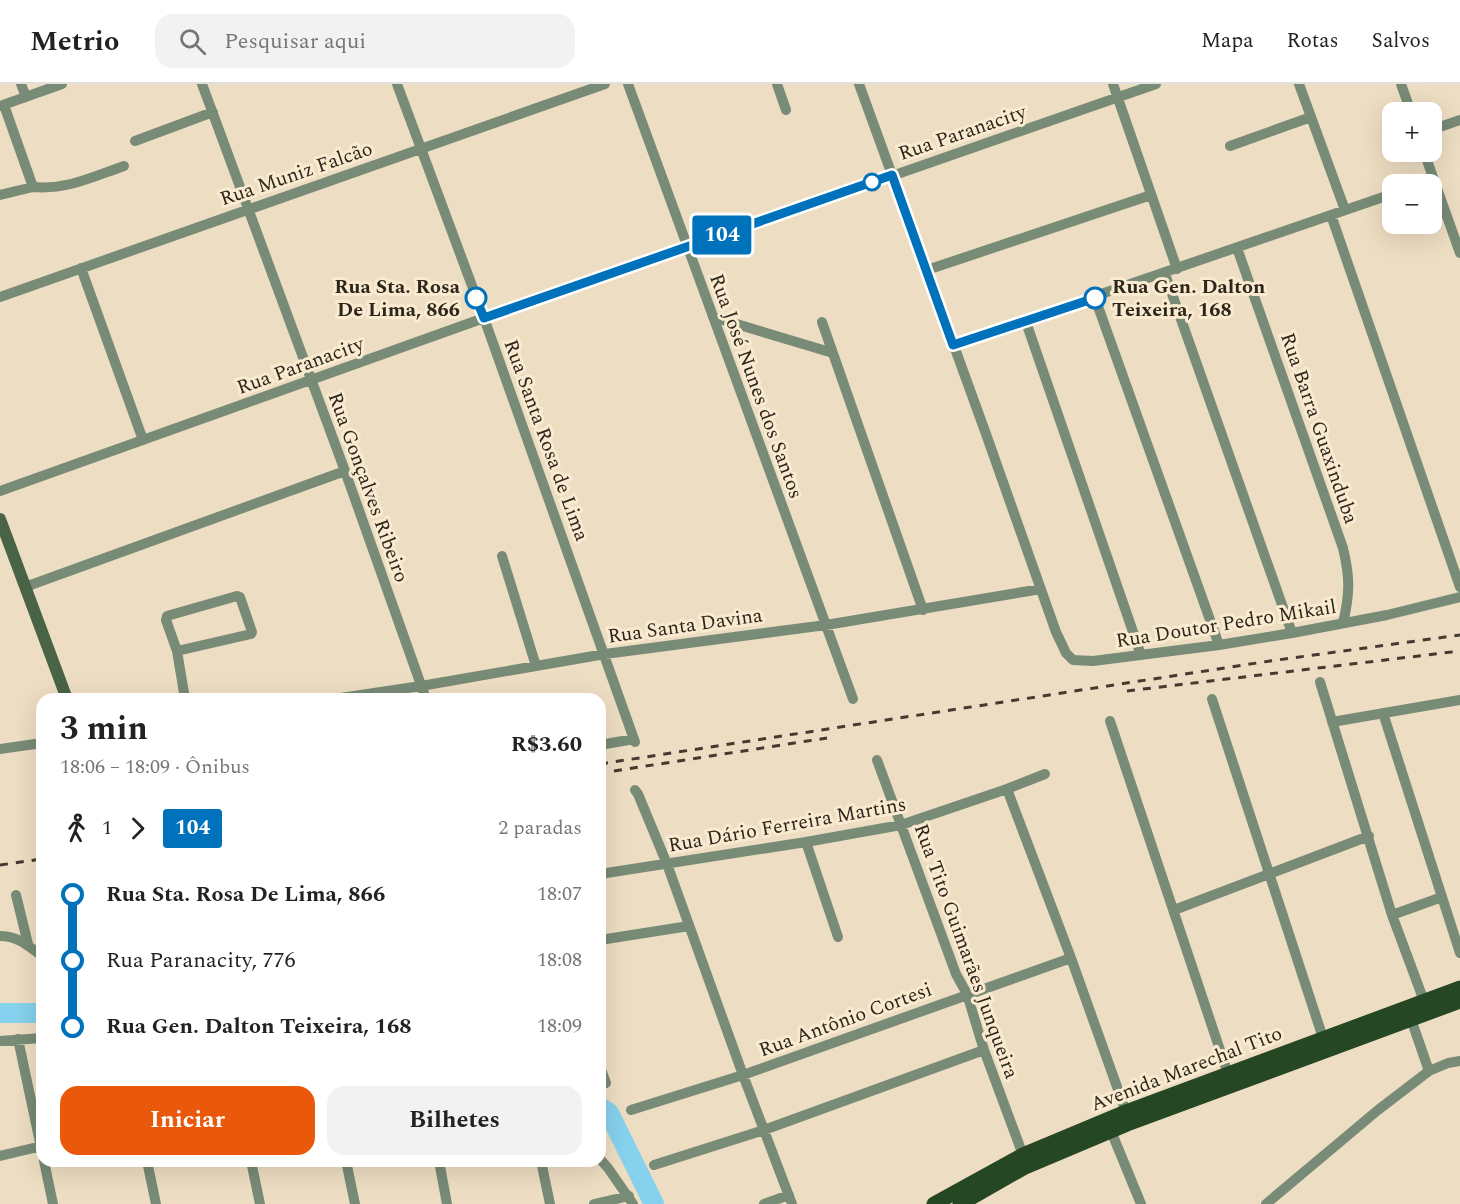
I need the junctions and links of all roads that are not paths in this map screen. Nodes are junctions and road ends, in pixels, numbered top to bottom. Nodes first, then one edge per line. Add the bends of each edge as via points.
1 (21, 84) edge
2 (62, 84) edge
3 (202, 84) edge
4 (397, 84) edge
5 (605, 84) edge
6 (628, 84) edge
7 (777, 84) edge
8 (859, 84) edge
9 (1113, 84) edge
10 (1156, 84) edge
11 (1299, 84) edge
12 (1401, 84) edge
13 (26, 97) junction
14 (1118, 97) junction
15 (1407, 102) edge
16 (2, 105) edge
17 (786, 110) dead end
18 (213, 112) junction
19 (1311, 117) junction
20 (1460, 120) edge
21 (1442, 126) edge
22 (135, 141) dead end
23 (1230, 146) dead end
24 (422, 148) junction
25 (124, 166) dead end
26 (892, 175) junction
27 (33, 188) junction
28 (0, 195) edge
29 (1151, 195) junction
30 (1382, 197) edge
31 (1442, 202) edge
32 (249, 208) junction
33 (1345, 210) junction
34 (1331, 215) junction
35 (687, 247) junction
36 (1237, 248) junction
37 (1460, 253) edge
38 (81, 268) junction
39 (1177, 269) junction
40 (927, 270) junction
41 (1165, 274) junction
42 (0, 297) edge
43 (1095, 298) junction
44 (712, 317) junction
45 (484, 318) junction
46 (822, 322) dead end
47 (1026, 322) junction
48 (953, 345) junction
49 (833, 353) junction
50 (310, 380) junction
51 (143, 440) junction
52 (345, 471) junction
53 (0, 491) edge
54 (0, 519) edge
55 (502, 556) dead end
56 (25, 587) junction
57 (1460, 587) edge
58 (1041, 589) junction
59 (1460, 597) edge
60 (923, 610) junction
61 (1343, 623) junction
62 (826, 625) junction
63 (1292, 633) junction
64 (1219, 645) junction
65 (177, 651) junction
66 (605, 654) junction
67 (1141, 655) junction
68 (537, 666) junction
69 (1320, 682) dead end
70 (421, 686) junction
71 (65, 693) edge
72 (184, 693) edge
73 (374, 693) edge
74 (424, 693) edge
75 (853, 699) dead end
76 (1212, 699) dead end
77 (1460, 700) edge
78 (1383, 713) junction
79 (1110, 721) dead end
80 (1332, 722) junction
81 (36, 744) edge
82 (606, 744) edge
83 (0, 749) edge
84 (877, 760) dead end
85 (1044, 774) dead end
86 (1007, 789) junction
87 (635, 790) dead end
88 (901, 825) junction
89 (1369, 836) junction
90 (806, 842) junction
91 (667, 864) junction
92 (606, 873) edge
93 (1270, 874) junction
94 (16, 895) dead end
95 (1442, 897) junction
96 (1174, 910) junction
97 (1392, 915) junction
98 (689, 926) junction
99 (0, 936) edge
100 (838, 937) dead end
101 (606, 939) edge
102 (28, 944) junction
103 (36, 951) edge
104 (1460, 953) edge
105 (1071, 958) junction
106 (1460, 988) edge
107 (967, 994) junction
108 (1424, 1001) junction
109 (1460, 1001) edge
110 (1411, 1019) junction
111 (36, 1038) edge
112 (1323, 1038) junction
113 (18, 1039) junction
114 (0, 1041) edge
115 (984, 1050) junction
116 (1460, 1061) edge
117 (1429, 1071) junction
118 (1228, 1074) junction
119 (743, 1075) junction
120 (631, 1110) dead end
121 (1126, 1112) junction
122 (36, 1121) edge
123 (764, 1130) junction
124 (1111, 1131) junction
125 (36, 1149) edge
126 (1023, 1155) junction
127 (0, 1156) edge
128 (654, 1165) dead end
129 (45, 1167) edge
130 (148, 1167) edge
131 (252, 1167) edge
132 (347, 1167) edge
133 (440, 1167) edge
134 (542, 1167) edge
135 (606, 1167) edge
136 (631, 1200) edge
137 (790, 1200) edge
138 (53, 1204) edge
139 (156, 1204) edge
140 (260, 1204) edge
141 (355, 1204) edge
142 (447, 1204) edge
143 (550, 1204) edge
144 (594, 1204) edge
145 (764, 1204) edge
146 (934, 1204) edge
147 (960, 1204) edge
148 (1141, 1204) edge
149 (1266, 1204) edge

1 - 13 street
2 - 13 street
3 - 18 street, Rua Gonçalves Ribeiro
4 - 24 street, Rua Santa Rosa de Lima
5 - 24 street, Rua Muniz Falcão
6 - 35 street, Rua José Nunes dos Santos
7 - 17 street
8 - 26 street
9 - 14 street
10 - 14 street, Rua Paranacity
11 - 19 street
12 - 15 street
13 - 16 street
14 - 26 street, Rua Paranacity
14 - 29 street
16 - 27 street
18 - 22 street
18 - 32 street, Rua Gonçalves Ribeiro
19 - 23 street
19 - 33 street
20 - 21 street
24 - 32 street, Rua Muniz Falcão
24 - 45 street, Rua Santa Rosa de Lima
25 - 27 street via 52,189
26 - 35 street, Rua Paranacity
26 - 40 street
27 - 28 street
29 - 39 street
29 - 40 street
30 - 33 street
31 - 37 street
32 - 38 street, Rua Muniz Falcão
32 - 50 street, Rua Gonçalves Ribeiro
33 - 34 street
34 - 36 street
34 - 57 street
35 - 44 street, Rua José Nunes dos Santos
35 - 45 street, Rua Paranacity
36 - 39 street
36 - 61 street, Rua Barra Guaxinduba via 1343,549 1349,577
38 - 42 street, Rua Muniz Falcão
38 - 51 street
39 - 41 street
40 - 48 street
41 - 43 street
41 - 63 street
43 - 47 street
43 - 64 street
44 - 49 street
44 - 62 street, Rua José Nunes dos Santos
45 - 50 street, Rua Paranacity
45 - 66 street, Rua Santa Rosa de Lima
46 - 49 street
47 - 48 street
47 - 67 street
48 - 58 street
49 - 60 street
50 - 51 street, Rua Paranacity
50 - 52 street, Rua Gonçalves Ribeiro
51 - 53 street, Rua Paranacity
52 - 56 street
52 - 70 street, Rua Gonçalves Ribeiro
54 - 56 street
55 - 68 street
56 - 71 street
58 - 60 street, Rua Santa Davina
58 - 67 street, Rua Doutor Pedro Mikail via 1058,638 1073,660
59 - 61 street, Rua Doutor Pedro Mikail
60 - 62 street, Rua Santa Davina
61 - 63 street, Rua Doutor Pedro Mikail
62 - 66 street, Rua Santa Davina
62 - 75 street, Rua José Nunes dos Santos
63 - 64 street, Rua Doutor Pedro Mikail
64 - 67 street, Rua Doutor Pedro Mikail
65 - 65 street via 166,620 169,614 240,597 252,632 249,635
65 - 72 street
66 - 68 street, Rua Santa Davina
66 - 82 street, Rua Santa Rosa de Lima via 635,740
68 - 70 street, Rua Santa Davina
69 - 80 street
70 - 73 street, Rua Santa Davina
70 - 74 street, Rua Gonçalves Ribeiro
76 - 93 street
77 - 78 street
78 - 80 street
78 - 95 street
79 - 96 street
80 - 89 street
81 - 83 street
84 - 88 street, Rua Tito Guimarães Junqueira
85 - 86 street, Rua Dário Ferreira Martins
86 - 88 street, Rua Dário Ferreira Martins
86 - 105 street
87 - 91 street
88 - 90 street, Rua Dário Ferreira Martins
88 - 107 street, Rua Tito Guimarães Junqueira
89 - 93 street
89 - 97 street
90 - 91 street, Rua Dário Ferreira Martins
90 - 100 street
91 - 92 street, Rua Dário Ferreira Martins
91 - 98 street
93 - 96 street
93 - 112 street
94 - 102 street
95 - 97 street
95 - 104 street
96 - 118 street
97 - 108 street
98 - 101 street
98 - 119 street
99 - 102 street
102 - 103 street
105 - 107 street, Rua Antônio Cortesi
105 - 121 street
106 - 108 main road, Avenida Marechal Tito
107 - 115 street, Rua Tito Guimarães Junqueira
107 - 119 street, Rua Antônio Cortesi
108 - 112 main road, Avenida Marechal Tito
109 - 110 main road, Avenida Marechal Tito
110 - 117 street
110 - 124 main road, Avenida Marechal Tito
111 - 113 street
112 - 118 main road, Avenida Marechal Tito
113 - 114 street
113 - 122 street
115 - 123 street
115 - 126 street, Rua Tito Guimarães Junqueira
116 - 117 street
117 - 149 street
118 - 121 main road, Avenida Marechal Tito
119 - 120 street, Rua Antônio Cortesi
119 - 123 street
121 - 126 main road, Avenida Marechal Tito
123 - 128 street
123 - 137 street
124 - 147 main road, Avenida Marechal Tito via 1025,1167
124 - 148 street
125 - 127 street
126 - 146 main road, Avenida Marechal Tito
129 - 138 street
130 - 139 street
131 - 140 street
132 - 141 street
133 - 142 street
134 - 143 street
135 - 136 street
136 - 144 street
137 - 145 street

